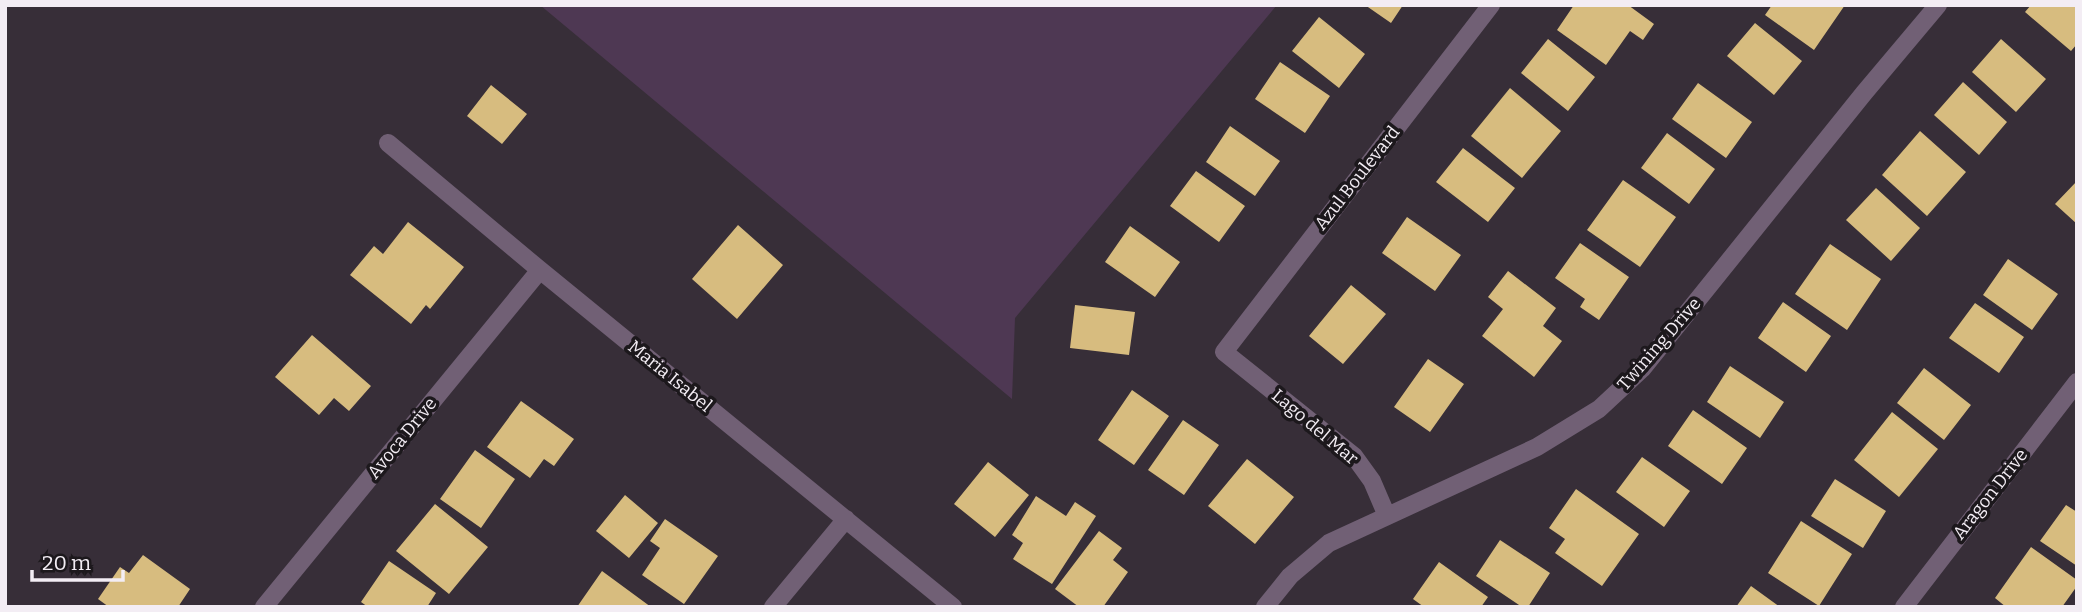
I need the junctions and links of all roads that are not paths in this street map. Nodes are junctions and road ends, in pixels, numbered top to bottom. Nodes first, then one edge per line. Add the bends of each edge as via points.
1 (1491, 5) edge
2 (1938, 5) edge
3 (388, 143) dead end
4 (540, 270) junction
5 (1224, 352) joint
6 (2077, 382) edge
7 (1387, 516) junction
8 (846, 519) junction
9 (264, 607) edge
10 (774, 607) edge
11 (953, 607) edge
12 (1265, 607) edge
13 (1904, 607) edge

1 - 5 street, Azul Boulevard
2 - 7 street, Twining Drive via 1642,369 1599,409 1537,447
3 - 4 street, Maria Isabel
4 - 8 street, Maria Isabel
4 - 9 street, Avoca Drive
5 - 7 street, Lago del Mar via 1354,456 1373,481
6 - 13 street, Aragon Drive
7 - 12 street, Twining Drive via 1329,543 1290,576
8 - 10 street
8 - 11 street, Maria Isabel

